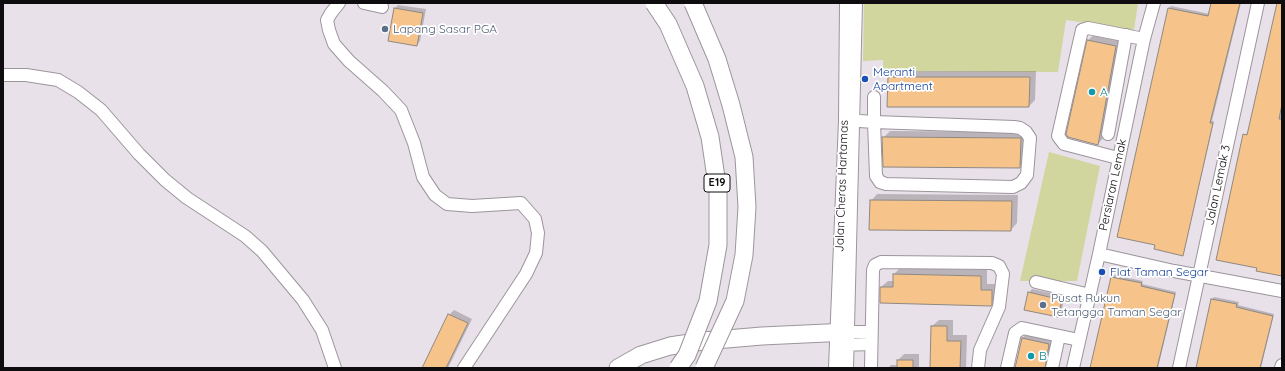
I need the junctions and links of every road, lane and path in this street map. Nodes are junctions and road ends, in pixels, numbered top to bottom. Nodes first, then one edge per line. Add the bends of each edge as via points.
1 (340, 3) edge
2 (364, 3) edge
3 (654, 3) edge
4 (693, 3) edge
5 (846, 3) edge
6 (856, 3) edge
7 (1154, 3) edge
8 (1258, 3) edge
9 (382, 7) dead end
10 (1126, 35) junction
11 (1144, 39) junction
12 (3, 75) edge
13 (874, 98) dead end
14 (849, 120) junction
15 (874, 122) junction
16 (1108, 134) dead end
17 (1118, 158) junction
18 (1099, 254) junction
19 (1199, 275) junction
20 (1036, 282) dead end
21 (1282, 291) edge
22 (1090, 295) junction
23 (871, 332) junction
24 (1059, 336) junction
25 (841, 339) junction
26 (1079, 340) junction
27 (871, 344) junction
28 (1282, 365) edge
29 (335, 368) edge
30 (464, 368) edge
31 (618, 368) edge
32 (678, 368) edge
33 (704, 368) edge
34 (835, 368) edge
35 (847, 368) edge
36 (871, 368) edge
37 (978, 368) edge
38 (1007, 368) edge
39 (1052, 368) edge
40 (1073, 368) edge
41 (1179, 368) edge
42 (1281, 368) edge

1 - 30 street via 330,12 327,20 334,44 348,61 401,110 414,143 423,177 435,195 448,204 472,206 521,203 535,219 538,233 536,253 526,274
2 - 9 street
3 - 32 highway, E19, bridge via 668,24 695,86 710,137 718,191 718,245 708,301
4 - 33 highway, E19, bridge via 717,59 731,105 744,157 747,208 744,255 735,301
5 - 14 street, Jalan Cheras Hartamas
6 - 14 street, Jalan Cheras Hartamas
7 - 11 street, Persiaran Lemak
8 - 19 street, Jalan Lemak 3
10 - 11 street
10 - 16 street
10 - 17 street via 1088,28 1082,30 1058,136 1064,144
11 - 17 street, Persiaran Lemak
12 - 29 street via 26,75 58,80 78,92 102,110 165,180 245,236 262,251 303,300 322,330
13 - 15 street
14 - 15 street
14 - 25 street, Jalan Cheras Hartamas
15 - 15 street via 1020,128 1030,138 1027,175 1021,183 1013,187 880,182 876,176
17 - 18 street, Persiaran Lemak
18 - 19 street
18 - 22 street, Persiaran Lemak
19 - 21 street
19 - 41 street, Jalan Lemak 3
20 - 22 street
22 - 26 street, Persiaran Lemak
23 - 25 street
23 - 27 street
23 - 37 street via 875,265 881,262 992,263 999,266 1003,274 999,307 980,350
24 - 26 street
24 - 38 street via 1022,328 1017,330
24 - 39 street
25 - 27 street
25 - 31 highway via 762,336 703,341 670,346 641,355
25 - 34 street, Jalan Cheras Hartamas
25 - 35 street, Jalan Cheras Hartamas
26 - 40 street, Persiaran Lemak
27 - 36 street
28 - 42 street

